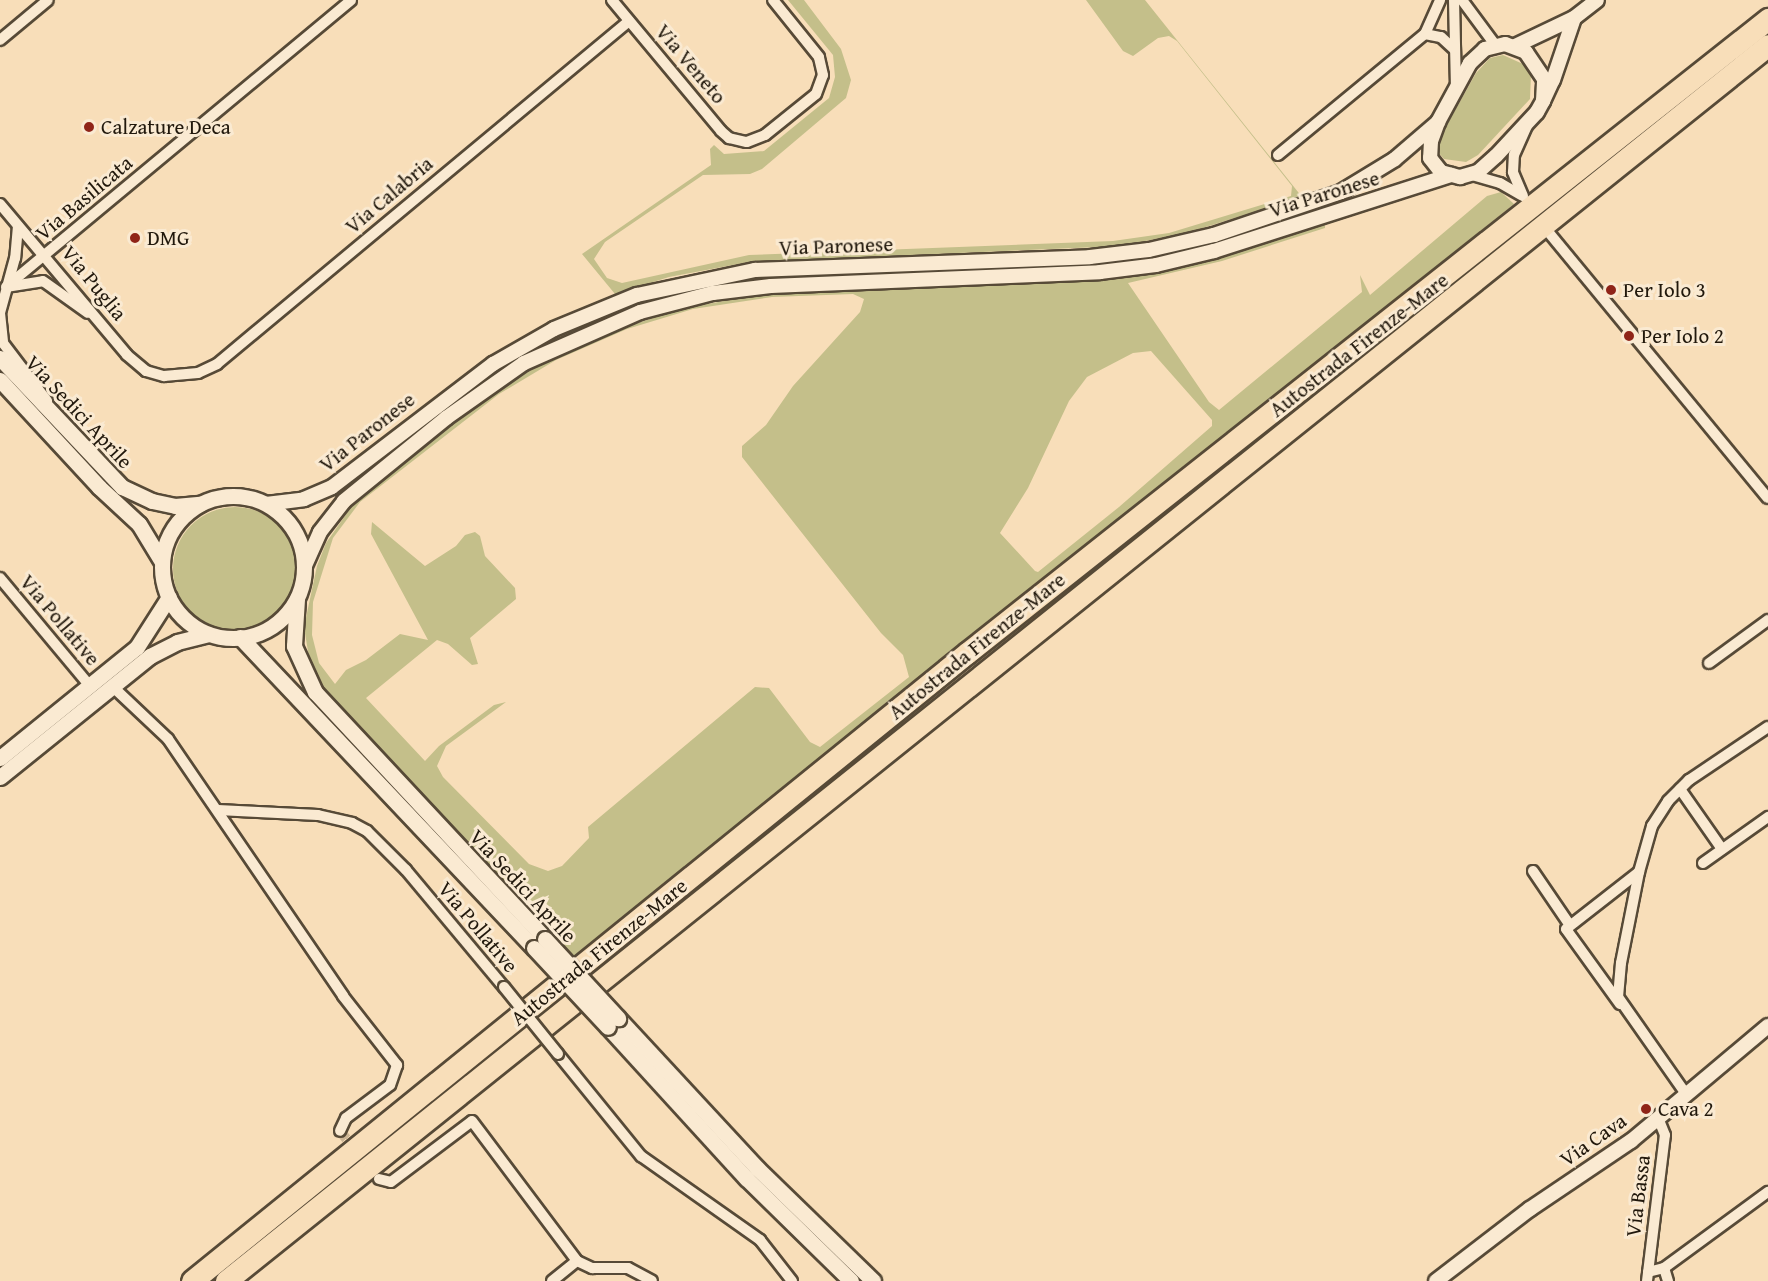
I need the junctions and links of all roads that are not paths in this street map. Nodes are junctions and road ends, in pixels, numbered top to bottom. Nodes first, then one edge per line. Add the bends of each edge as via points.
1 (48, 0) edge
2 (351, 0) edge
3 (612, 0) edge
4 (773, 0) edge
5 (1440, 0) edge
6 (1454, 0) edge
7 (1462, 0) edge
8 (1597, 0) edge
9 (1574, 18) junction
10 (1768, 19) edge
11 (629, 21) junction
12 (1425, 34) junction
13 (0, 40) edge
14 (1768, 45) edge
15 (1496, 46) junction
16 (1515, 46) junction
17 (1455, 51) junction
18 (1456, 91) junction
19 (1543, 101) junction
20 (1438, 122) junction
21 (1527, 126) junction
22 (1278, 155) dead end
23 (1451, 175) junction
24 (1472, 175) junction
25 (0, 204) edge
26 (18, 226) junction
27 (1550, 234) dead end
28 (46, 255) junction
29 (3, 287) edge
30 (100, 322) junction
31 (0, 358) edge
32 (164, 376) joint
33 (0, 380) edge
34 (53, 418) junction
35 (1768, 498) edge
36 (200, 504) junction
37 (266, 504) junction
38 (162, 562) junction
39 (304, 568) junction
40 (0, 578) edge
41 (169, 597) junction
42 (297, 597) junction
43 (1768, 620) edge
44 (208, 634) junction
45 (240, 637) junction
46 (1709, 663) dead end
47 (90, 686) junction
48 (112, 686) junction
49 (1768, 727) edge
50 (0, 758) edge
51 (0, 777) edge
52 (1680, 789) junction
53 (218, 810) junction
54 (1768, 817) edge
55 (1722, 849) junction
56 (1703, 863) dead end
57 (1533, 871) dead end
58 (1639, 872) junction
59 (1569, 924) junction
60 (539, 944) junction
61 (1621, 1006) junction
62 (613, 1022) junction
63 (1768, 1026) edge
64 (1686, 1094) junction
65 (1658, 1118) junction
66 (340, 1131) dead end
67 (379, 1179) dead end
68 (1768, 1192) edge
69 (577, 1261) junction
70 (1664, 1268) junction
71 (1648, 1276) edge
72 (192, 1281) edge
73 (226, 1281) edge
74 (552, 1281) edge
75 (652, 1281) edge
76 (792, 1281) edge
77 (851, 1281) edge
78 (873, 1281) edge
79 (1436, 1281) edge
80 (1668, 1281) edge

1 - 13 street
2 - 28 street, Via Basilicata
3 - 11 street, Via Veneto
4 - 11 street, Via Veneto via 819,57 823,75 816,94 765,135 747,142 729,138 721,131
5 - 12 street
6 - 17 street
7 - 15 street
8 - 9 street
9 - 16 street
9 - 19 street
10 - 72 highway, Autostrada Firenze-Mare via 967,653
11 - 32 street, Via Calabria via 217,364 198,373
12 - 17 street via 1441,37
12 - 22 street
14 - 73 highway, Autostrada Firenze-Mare
15 - 16 street
15 - 18 street via 1476,55
16 - 19 street via 1540,68
17 - 18 street
18 - 20 street
19 - 21 street
20 - 23 street via 1430,158 1442,172
20 - 37 street, Via Paronese via 1395,159 1341,192 1214,235 1149,250 1066,258 755,270 637,295 554,329 492,364 332,487 304,499
21 - 24 street
21 - 24 street via 1514,155 1514,172 1523,196 1500,183
23 - 24 street, Via Paronese
23 - 39 street, Via Paronese via 1214,251 1147,267 771,286 713,293 640,312 524,363 446,418 344,501 320,532
25 - 26 street, Via Puglia
26 - 28 street, Via Puglia
26 - 29 street via 15,258
27 - 35 street
28 - 29 street, Via Basilicata
28 - 30 street, Via Puglia
29 - 30 street via 43,281
29 - 34 street via 3,343 45,395
30 - 32 street, Via Puglia via 146,371
31 - 34 main road, Via Sedici Aprile
33 - 38 main road, Via Sedici Aprile via 99,488 139,524
34 - 36 main road, Via Sedici Aprile via 122,487 164,503
36 - 37 main road, Via Sedici Aprile via 233,496
36 - 38 main road, Via Sedici Aprile via 170,534
37 - 39 main road, Via Sedici Aprile via 285,519 297,537
38 - 41 main road, Via Sedici Aprile
39 - 42 main road, Via Sedici Aprile
40 - 47 street, Via Pollative
41 - 44 main road, Via Sedici Aprile via 181,615
41 - 47 main road via 137,647
42 - 45 main road, Via Sedici Aprile via 275,624
42 - 60 main road, Via Sedici Aprile via 294,646 315,692
43 - 46 street
44 - 45 main road, Via Sedici Aprile
44 - 48 main road via 163,648
45 - 60 main road, Via Sedici Aprile
47 - 50 main road
48 - 51 main road
48 - 53 street, Via Pollative via 164,734
49 - 52 street
52 - 55 street
52 - 58 street via 1652,826
53 - 66 street, Via Pollative via 343,996 397,1065 390,1085 346,1118
53 - 76 street, Via Pollative, bridge via 318,815 367,831 406,870 641,1156 760,1240
54 - 55 street
55 - 56 street
57 - 59 street
58 - 59 street
58 - 61 street via 1618,986
59 - 61 street via 1568,935
60 - 62 main road, Via Sedici Aprile, bridge
61 - 64 street
62 - 77 main road, Via Sedici Aprile via 746,1178
62 - 78 main road, Via Sedici Aprile
63 - 64 street, Via Cava
64 - 65 street, Via Cava
65 - 71 street, Via Bassa via 1665,1135
65 - 79 street, Via Cava
67 - 69 street via 392,1182 472,1121
68 - 70 street
69 - 74 street
69 - 75 street via 592,1268 628,1268
70 - 71 street
70 - 80 street

